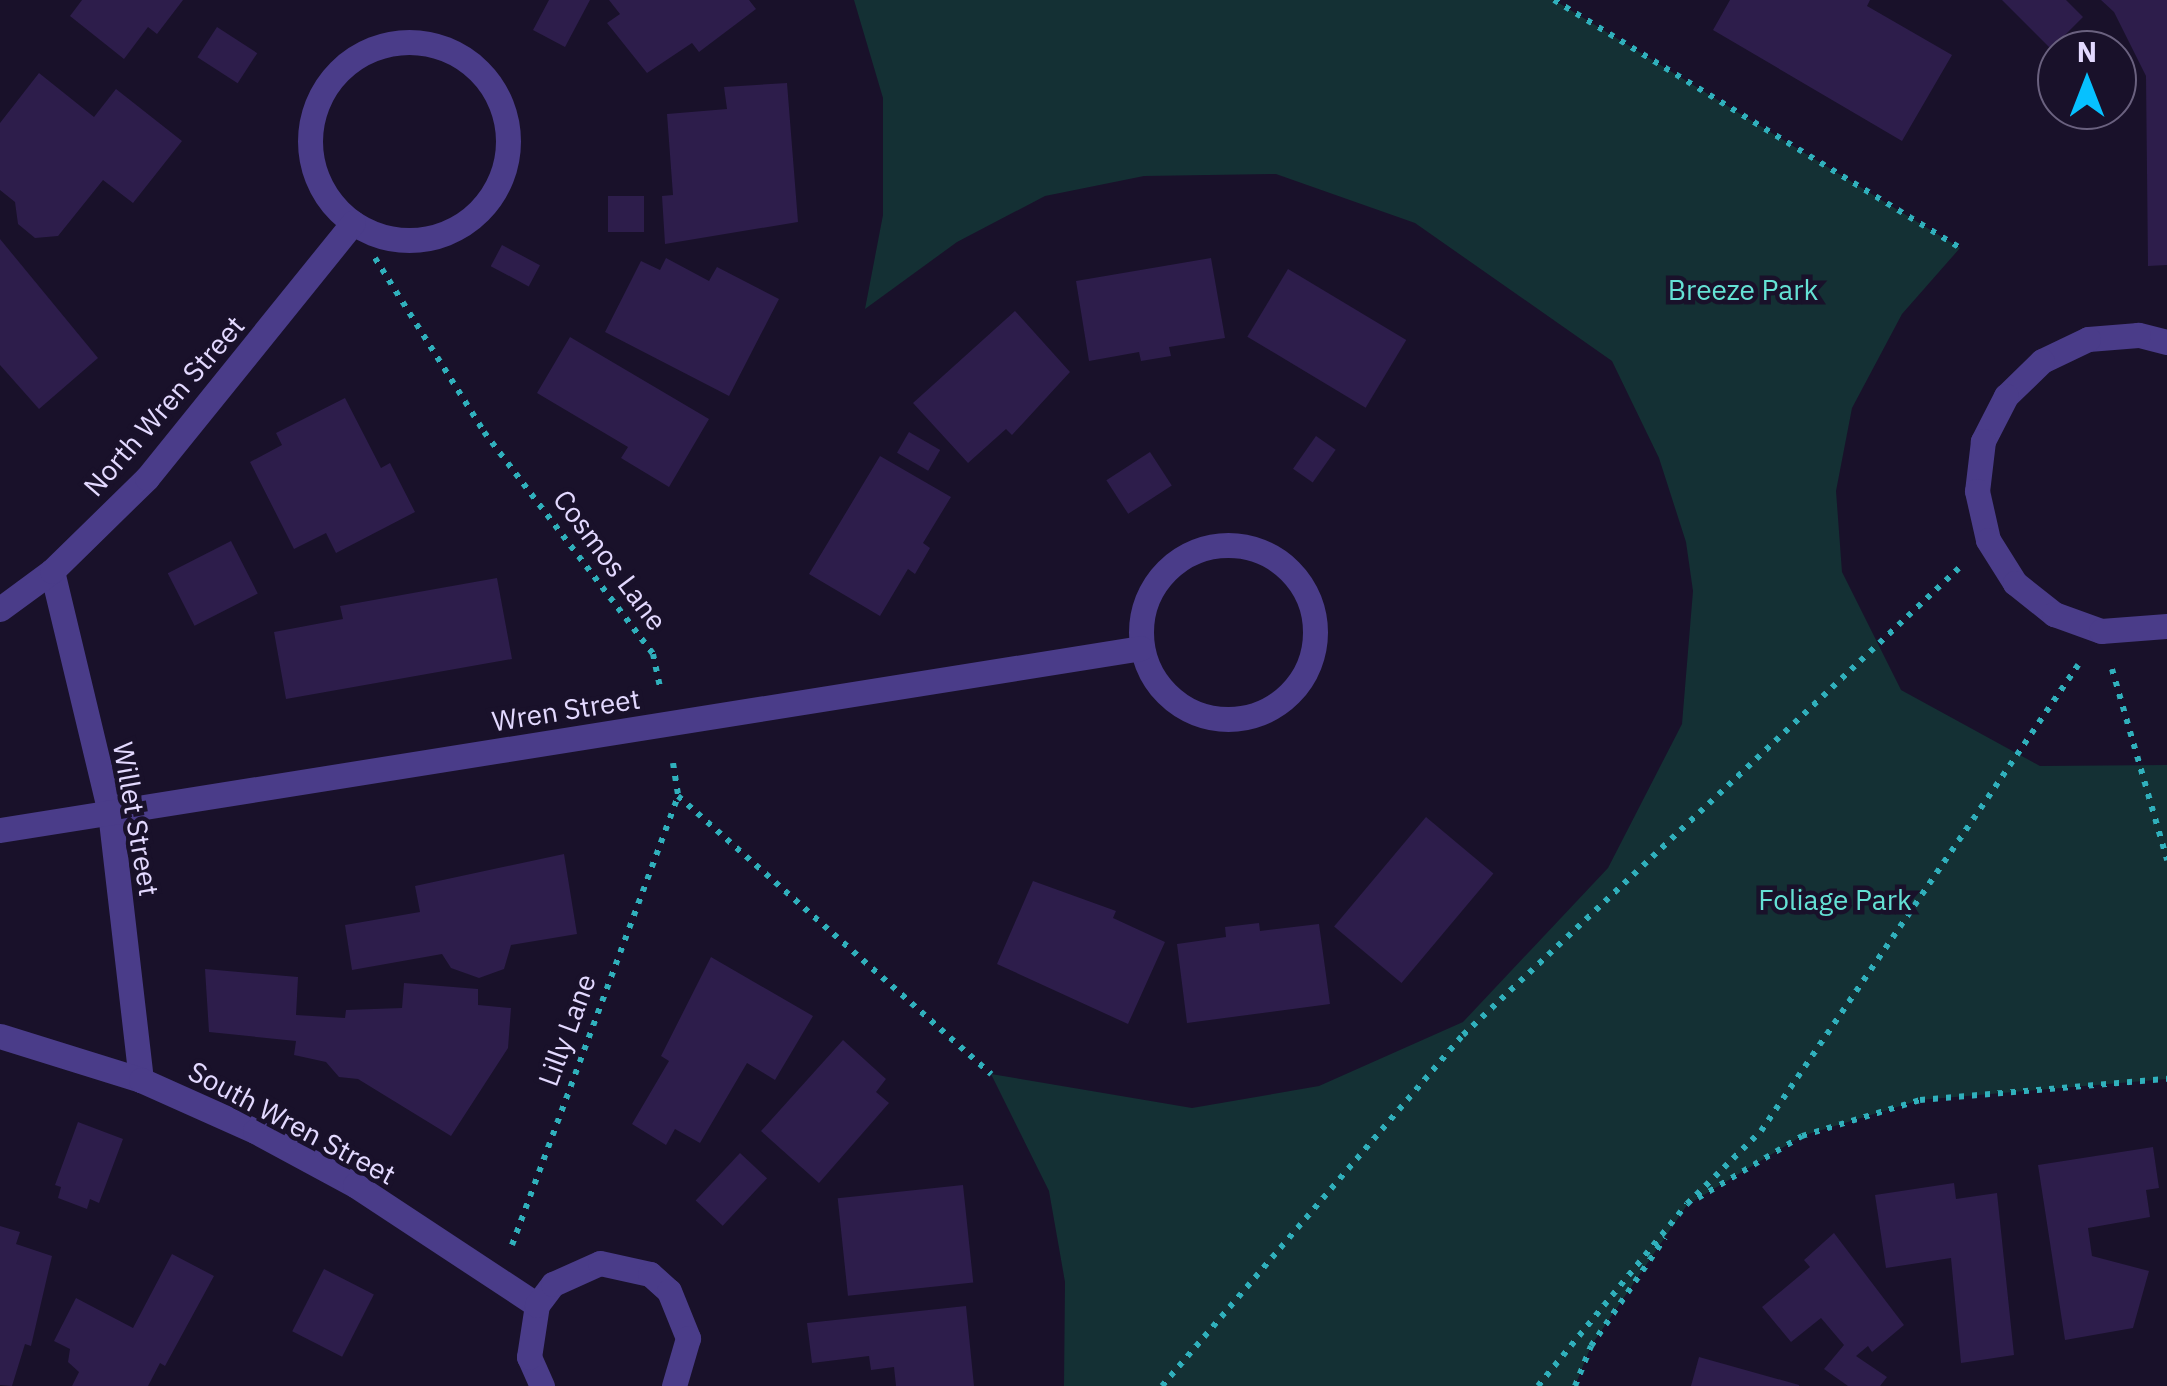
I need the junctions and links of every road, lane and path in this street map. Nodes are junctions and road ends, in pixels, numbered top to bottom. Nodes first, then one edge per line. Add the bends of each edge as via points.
1 (1554, 0) edge
2 (353, 223) junction
3 (1960, 248) dead end
4 (2167, 342) edge
5 (1988, 540) junction
6 (52, 571) junction
7 (0, 609) edge
8 (2167, 626) edge
9 (2102, 631) junction
10 (1141, 648) junction
11 (668, 724) junction
12 (678, 796) junction
13 (110, 812) junction
14 (0, 830) edge
15 (2167, 860) edge
16 (0, 1036) edge
17 (990, 1074) dead end
18 (2167, 1079) edge
19 (140, 1080) junction
20 (1688, 1204) junction
21 (500, 1279) junction
22 (537, 1305) junction
23 (542, 1386) edge
24 (674, 1386) edge
25 (1162, 1386) edge
26 (1538, 1386) edge
27 (1576, 1386) edge

1 - 3 path
2 - 2 street via 410,240 439,234 488,202 502,176 506,118 476,67 422,42 392,43 364,52 322,92 311,120 313,164 331,204
2 - 6 street, North Wren Street via 147,478
2 - 11 path, Cosmos Lane via 484,432 653,654
4 - 5 street via 2138,335 2088,340 2042,361 2006,396 1983,441 1977,491
5 - 9 street via 2028,594 2054,614
5 - 25 path via 1463,1036
6 - 7 street, North Wren Street
6 - 13 street, Willet Street
8 - 9 street
9 - 15 path
9 - 20 path via 1760,1131
10 - 10 street via 1172,699 1199,714 1259,714 1286,698 1305,675 1315,646 1314,615 1304,586 1284,564 1226,544 1196,550 1151,589 1141,618
10 - 11 street, Wren Street
11 - 12 path, Cosmos Lane
11 - 13 street, Wren Street
12 - 17 path
12 - 21 path, Lilly Lane
13 - 14 street, Wren Street
13 - 19 street, Willet Street
16 - 19 street, South Wren Street
18 - 20 path via 1920,1100 1802,1136
19 - 21 street, South Wren Street via 355,1184
20 - 26 path
20 - 27 path via 1591,1346
21 - 22 street, South Wren Street
22 - 23 street via 529,1357
22 - 24 street via 564,1277 600,1262 650,1274 669,1291 688,1338

